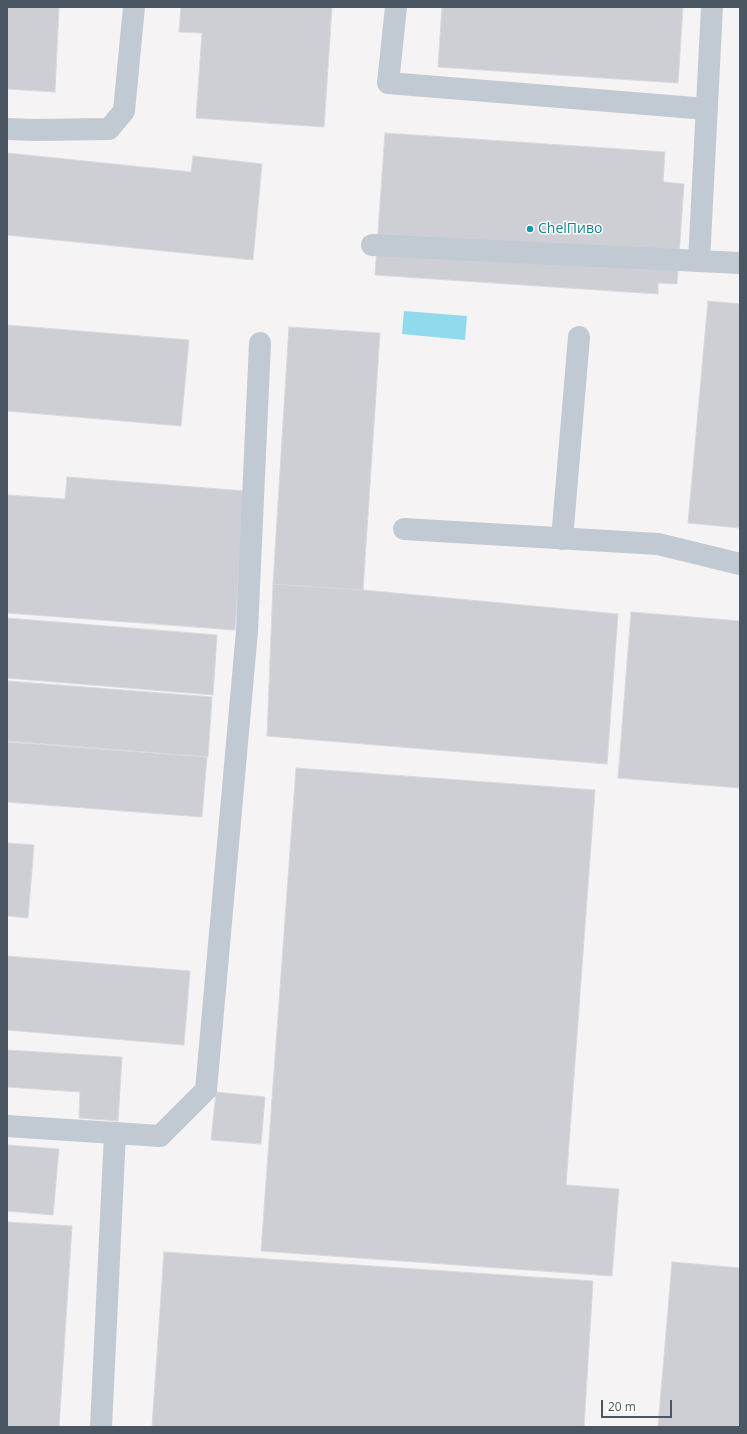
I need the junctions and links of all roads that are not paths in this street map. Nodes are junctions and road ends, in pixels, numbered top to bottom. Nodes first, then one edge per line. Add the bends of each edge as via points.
1 (134, 7) edge
2 (396, 7) edge
3 (712, 7) edge
4 (707, 109) junction
5 (7, 129) edge
6 (372, 245) dead end
7 (699, 261) junction
8 (740, 263) edge
9 (579, 337) dead end
10 (260, 343) dead end
11 (404, 528) dead end
12 (562, 539) junction
13 (740, 564) edge
14 (7, 1126) edge
15 (115, 1133) junction
16 (101, 1427) edge

1 - 5 street via 124,111 109,129
2 - 4 street via 388,83
3 - 4 street
4 - 7 street
6 - 7 street
7 - 8 street
9 - 12 street
10 - 15 street via 247,630 206,1090 160,1136
11 - 12 street
12 - 13 street via 658,544
14 - 15 street
15 - 16 street

